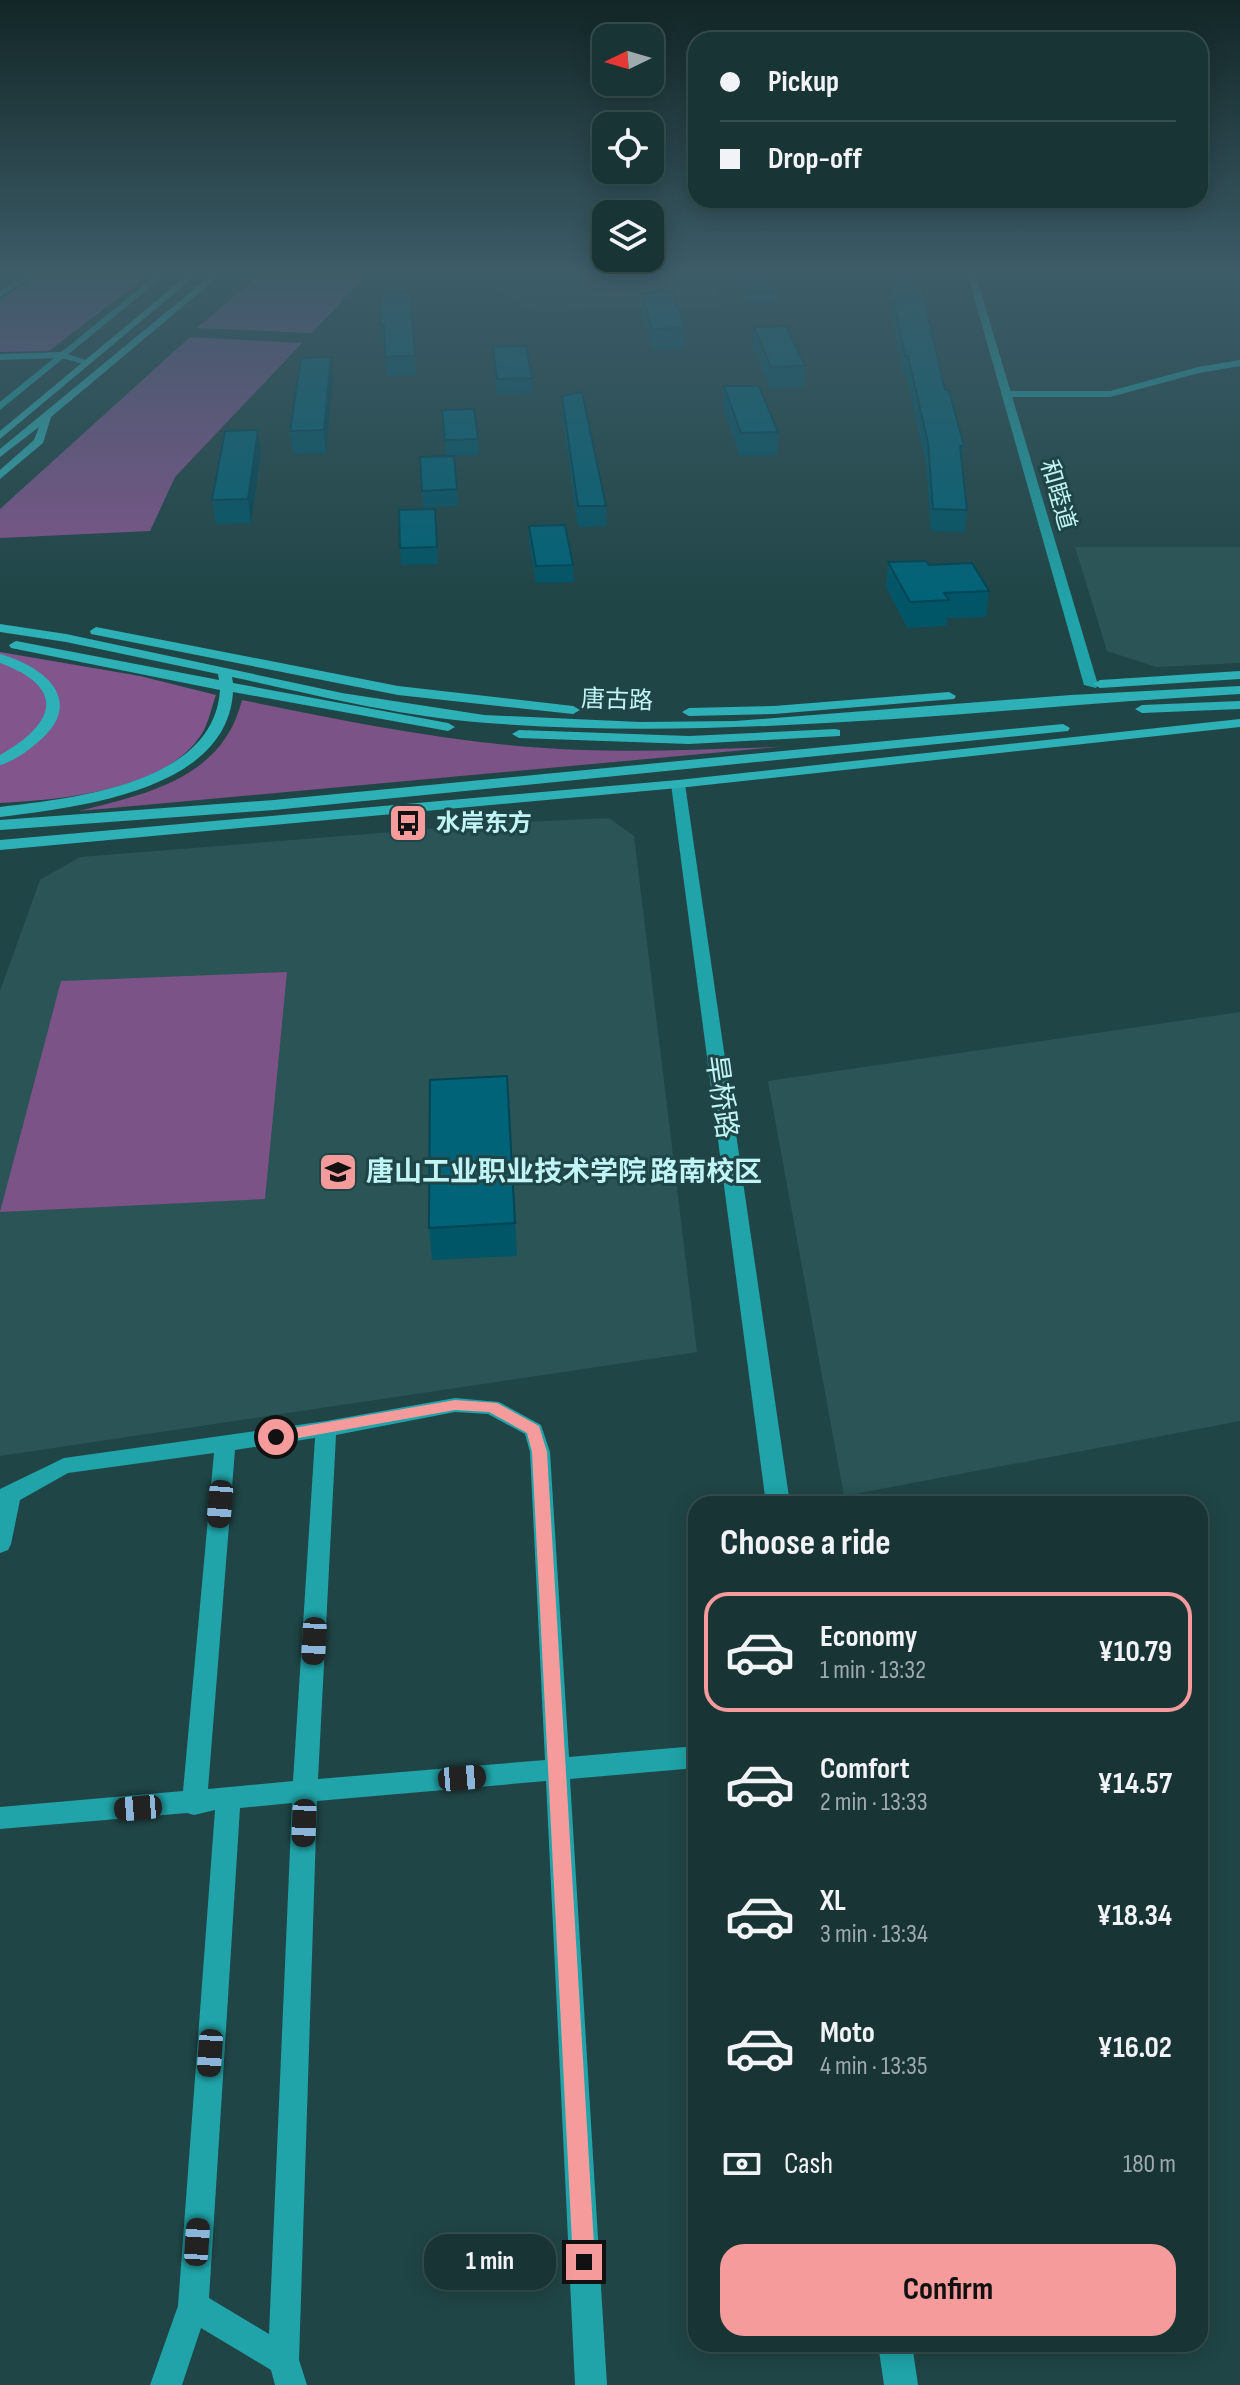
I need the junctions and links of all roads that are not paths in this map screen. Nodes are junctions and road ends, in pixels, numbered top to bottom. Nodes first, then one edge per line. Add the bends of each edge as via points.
1 (27, 383) edge
2 (61, 383) edge
3 (88, 383) edge
4 (1003, 383) edge
5 (1149, 383) edge
6 (1006, 394) junction
7 (0, 407) edge
8 (24, 413) junction
9 (47, 418) junction
10 (0, 424) edge
11 (0, 436) edge
12 (0, 454) edge
13 (0, 476) edge
14 (0, 616) edge
15 (0, 628) edge
16 (0, 642) edge
17 (213, 651) junction
18 (0, 658) edge
19 (1240, 675) edge
20 (1091, 685) junction
21 (1240, 690) edge
22 (1240, 705) edge
23 (1240, 711) edge
24 (1240, 723) edge
25 (0, 761) edge
26 (678, 784) junction
27 (0, 812) edge
28 (0, 825) edge
29 (0, 845) edge
30 (326, 1429) junction
31 (225, 1444) junction
32 (5, 1496) edge
33 (777, 1496) edge
34 (0, 1544) edge
35 (688, 1758) edge
36 (557, 1769) junction
37 (305, 1792) junction
38 (228, 1800) junction
39 (194, 1804) junction
40 (0, 1818) edge
41 (193, 2306) junction
42 (896, 2352) edge
43 (287, 2373) edge
44 (166, 2385) edge
45 (591, 2385) edge
46 (901, 2385) edge

1 - 7 street
2 - 8 main road
3 - 9 main road
4 - 6 street, 和睦道
5 - 6 street via 1110,394
6 - 20 street, 和睦道
8 - 10 main road
8 - 11 main road
9 - 12 main road
9 - 13 main road via 39,441
14 - 17 main road
15 - 21 main road, 唐古路 via 342,697 484,719 735,725
16 - 22 main road via 337,711 564,738 790,736
17 - 20 main road via 373,687 577,711 774,710
17 - 27 main road via 227,680 224,709 217,732 201,752 146,781
18 - 25 main road via 46,680 54,704 32,743
19 - 20 main road
23 - 28 main road via 274,805
24 - 26 main road
26 - 29 main road
26 - 33 street, 旱桥路
30 - 31 lane
30 - 36 lane via 455,1405 492,1407 534,1430 540,1452
30 - 37 lane
31 - 32 lane via 64,1466
31 - 39 lane
32 - 34 lane
35 - 36 lane
36 - 37 lane
36 - 45 lane
37 - 38 lane
37 - 43 lane
38 - 39 lane
38 - 41 lane
39 - 40 lane
41 - 43 lane
41 - 44 lane
42 - 46 street

